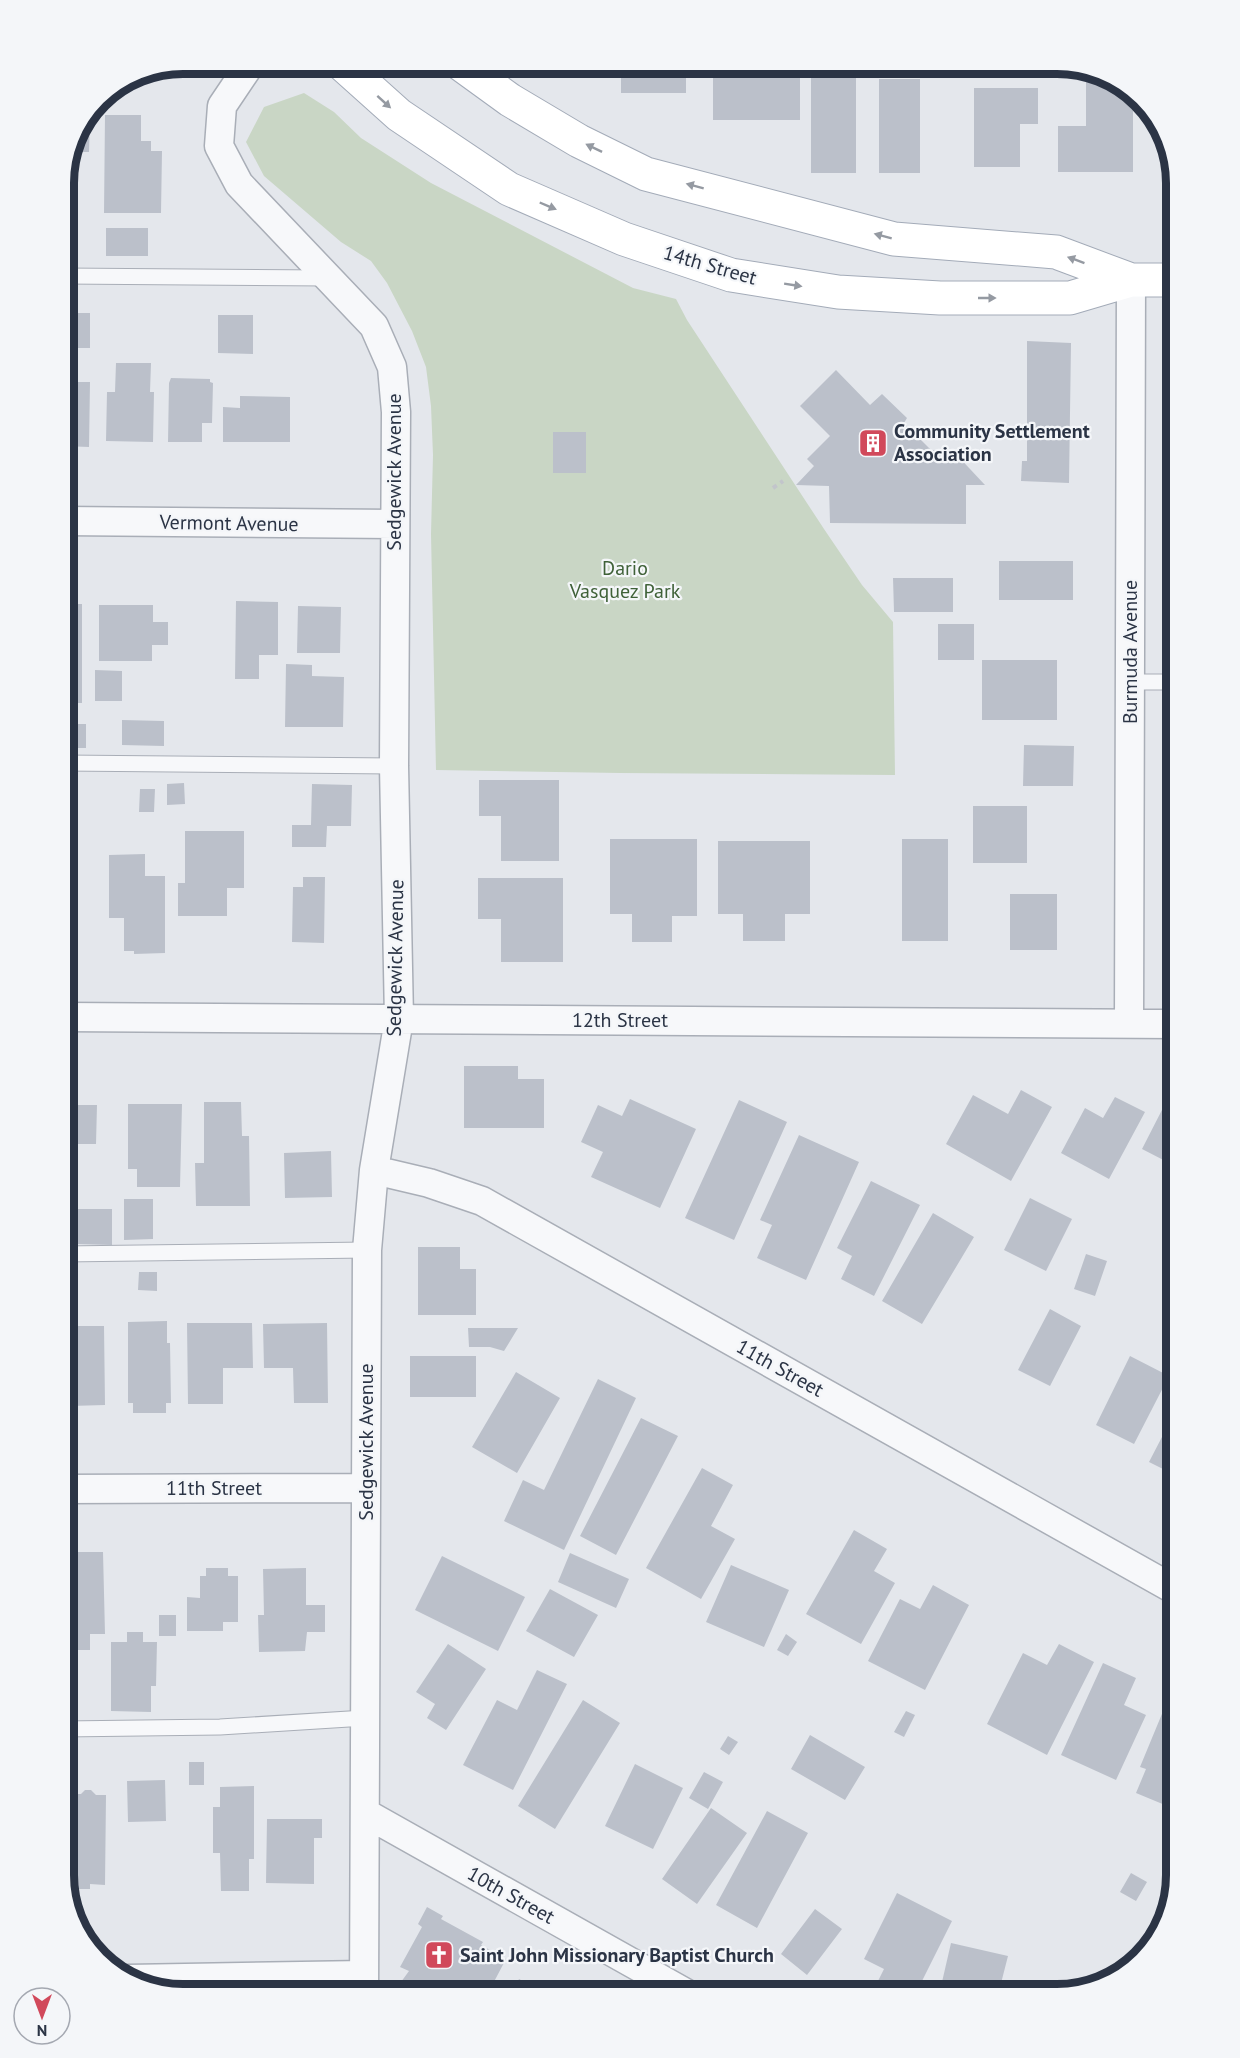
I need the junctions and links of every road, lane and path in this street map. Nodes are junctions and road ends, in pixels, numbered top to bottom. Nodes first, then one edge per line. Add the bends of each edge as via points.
1 (244, 74) edge
2 (353, 74) edge
3 (474, 74) edge
4 (74, 276) edge
5 (328, 278) junction
6 (1131, 280) junction
7 (1166, 280) edge
8 (783, 481) dead end
9 (773, 488) dead end
10 (74, 521) edge
11 (394, 524) junction
12 (1166, 681) edge
13 (1130, 682) junction
14 (74, 763) edge
15 (394, 766) junction
16 (74, 1017) edge
17 (399, 1019) junction
18 (1129, 1023) junction
19 (1166, 1024) edge
20 (374, 1170) junction
21 (367, 1250) junction
22 (74, 1254) edge
23 (366, 1488) junction
24 (74, 1489) edge
25 (1166, 1585) edge
26 (365, 1718) junction
27 (74, 1729) edge
28 (365, 1813) junction
29 (150, 1980) edge
30 (325, 1984) edge
31 (364, 1984) edge
32 (669, 1984) edge

1 - 5 street, Sedgewick Avenue via 222,106 219,146 239,184
2 -> 6 main road, 14th Street via 399,115 509,189 624,239 731,275 838,292 940,298 1070,298
6 -> 3 main road, 14th Street via 1056,252 894,239 646,174 579,141
4 - 5 lane
5 - 11 street, Sedgewick Avenue via 374,326 392,367 396,412
6 - 7 main road, 14th Street
6 - 13 street, Burmuda Avenue
8 - 9 path
10 - 11 street, Vermont Avenue
11 - 15 street, Sedgewick Avenue
12 - 13 lane
13 - 18 street, Burmuda Avenue
14 - 15 lane
15 - 17 street, Sedgewick Avenue
16 - 17 street, 12th Street
17 - 18 street, 12th Street
17 - 20 street, Sedgewick Avenue
18 - 19 street, 12th Street
20 - 21 street, Sedgewick Avenue
20 - 25 street, 11th Street via 429,1183 482,1202
21 - 22 lane
21 - 23 street, Sedgewick Avenue
23 - 24 street, 11th Street
23 - 26 street, Sedgewick Avenue
26 - 27 lane via 220,1727
26 - 28 street, Sedgewick Avenue
28 - 31 street, Sedgewick Avenue
28 - 32 street, 10th Street
29 - 30 street

